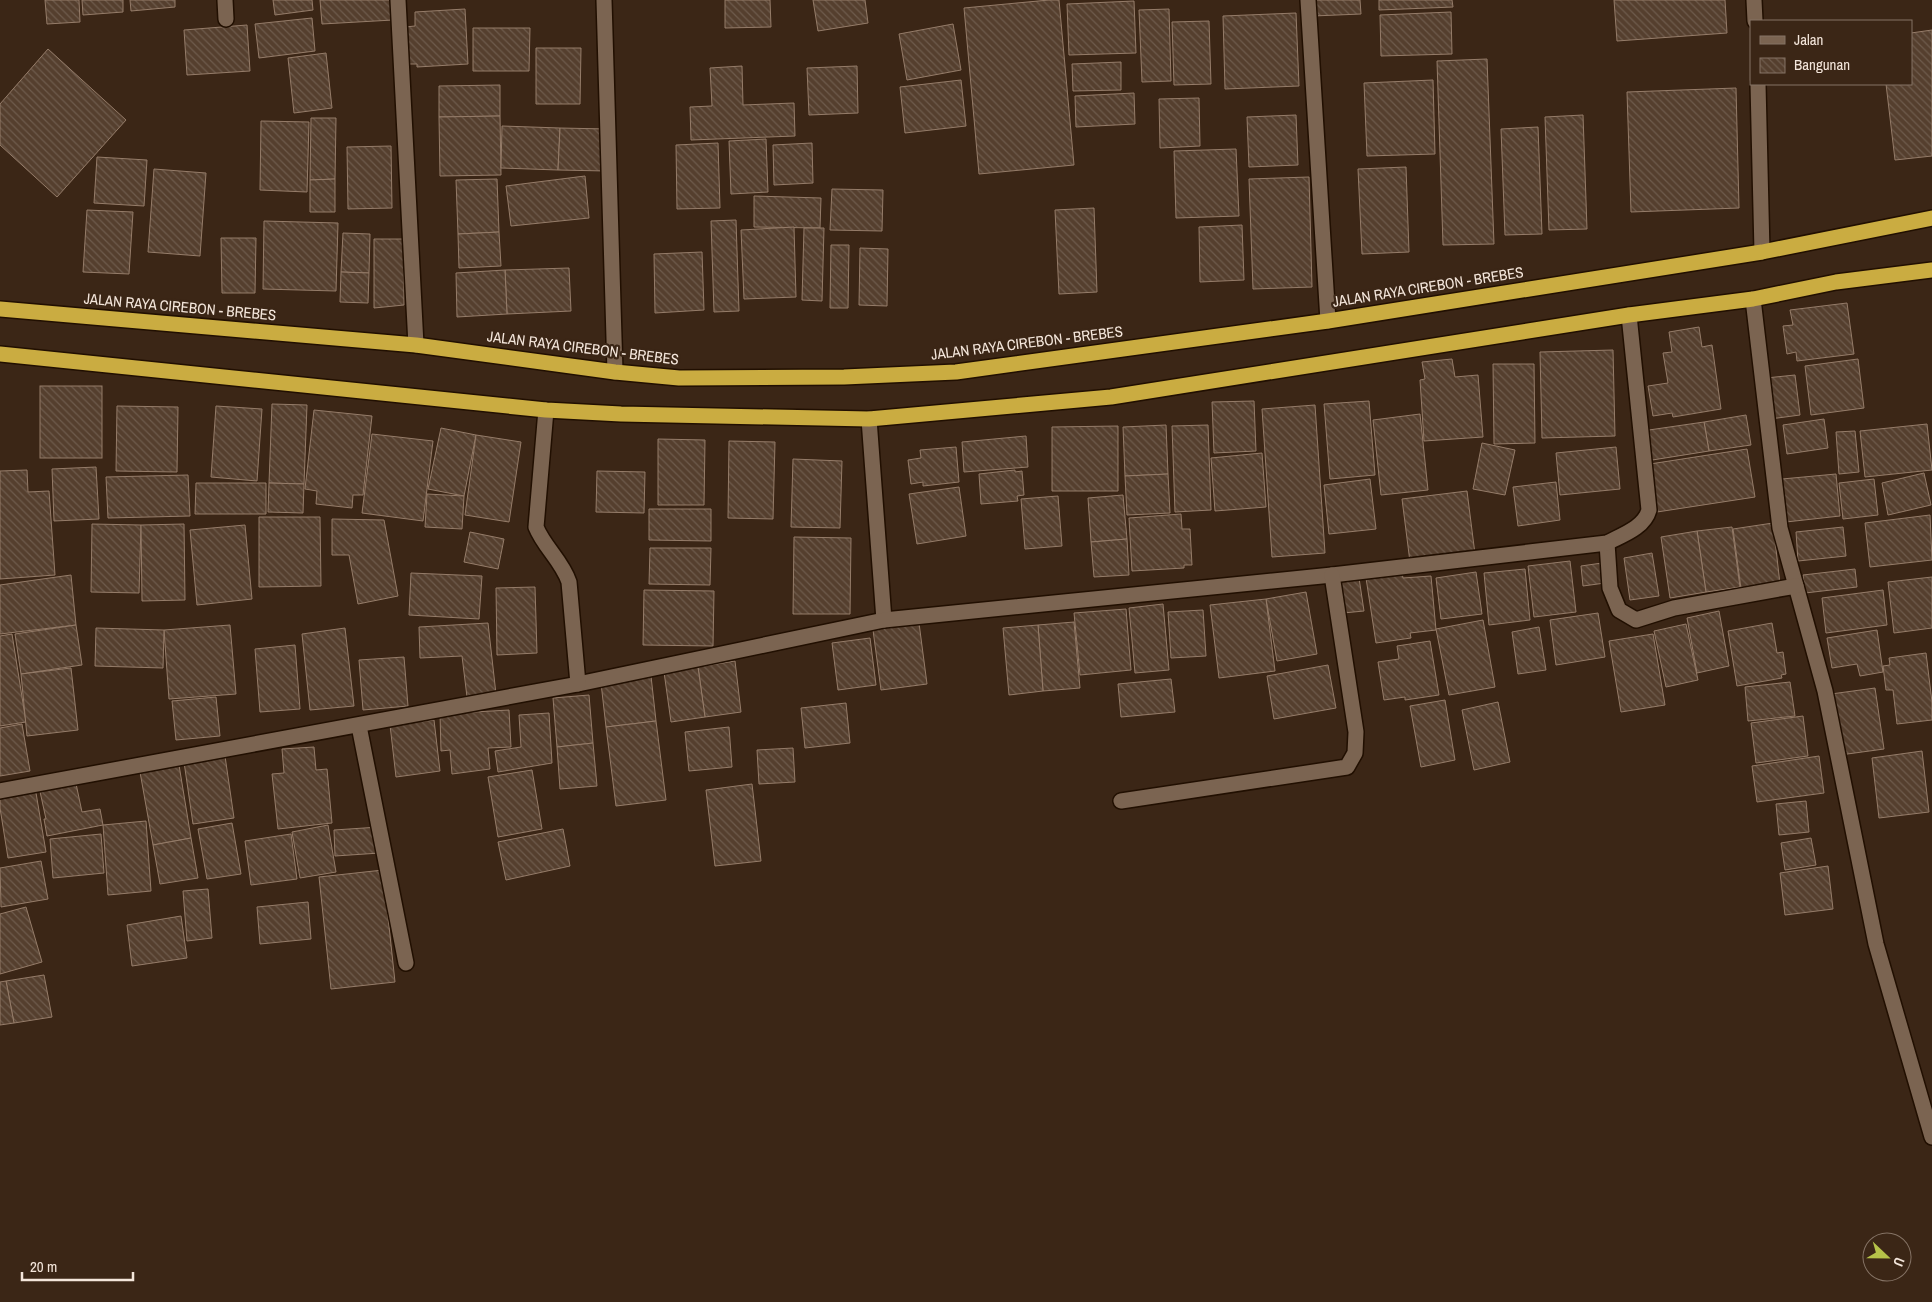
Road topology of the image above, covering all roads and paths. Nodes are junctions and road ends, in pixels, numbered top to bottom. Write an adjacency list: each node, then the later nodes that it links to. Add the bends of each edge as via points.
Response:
1 (226, 0): 6 (street)
2 (398, 0): 16 (street)
3 (604, 0): 18 (street)
4 (1308, 0): 15 (street)
5 (1754, 0): 7 (street)
6 (226, 19)
7 (1755, 20)
8 (1758, 85): 10 (street)
9 (1932, 218): 10 (highway, JALAN RAYA CIREBON - BREBES)
10 (1762, 252): 15 (highway, JALAN RAYA CIREBON - BREBES)
11 (1932, 270): 12 (highway, via 1836,282)
12 (1753, 299): 14 (highway); 23 (street, via 1780,528)
13 (0, 309): 16 (highway, JALAN RAYA CIREBON - BREBES)
14 (1628, 315): 20 (highway, via 1111,397); 21 (street, via 1649,510 1641,524)
15 (1328, 320): 18 (highway, JALAN RAYA CIREBON - BREBES, via 956,372 844,377 679,378)
16 (416, 345): 18 (highway, JALAN RAYA CIREBON - BREBES)
17 (0, 354): 19 (highway)
18 (615, 372)
19 (546, 410): 20 (highway); 25 (street, via 536,527 569,582)
20 (869, 419): 24 (street)
21 (1607, 543): 22 (street); 23 (street, via 1610,588 1618,610 1636,620 1674,608)
22 (1332, 575): 24 (street); 28 (street, via 1356,732 1355,753 1347,767)
23 (1796, 586): 30 (street, via 1825,691 1876,944)
24 (884, 620): 25 (street)
25 (578, 684): 26 (street)
26 (359, 726): 27 (street); 29 (street)
27 (0, 791)
28 (1121, 801)
29 (406, 963)
30 (1932, 1137)

